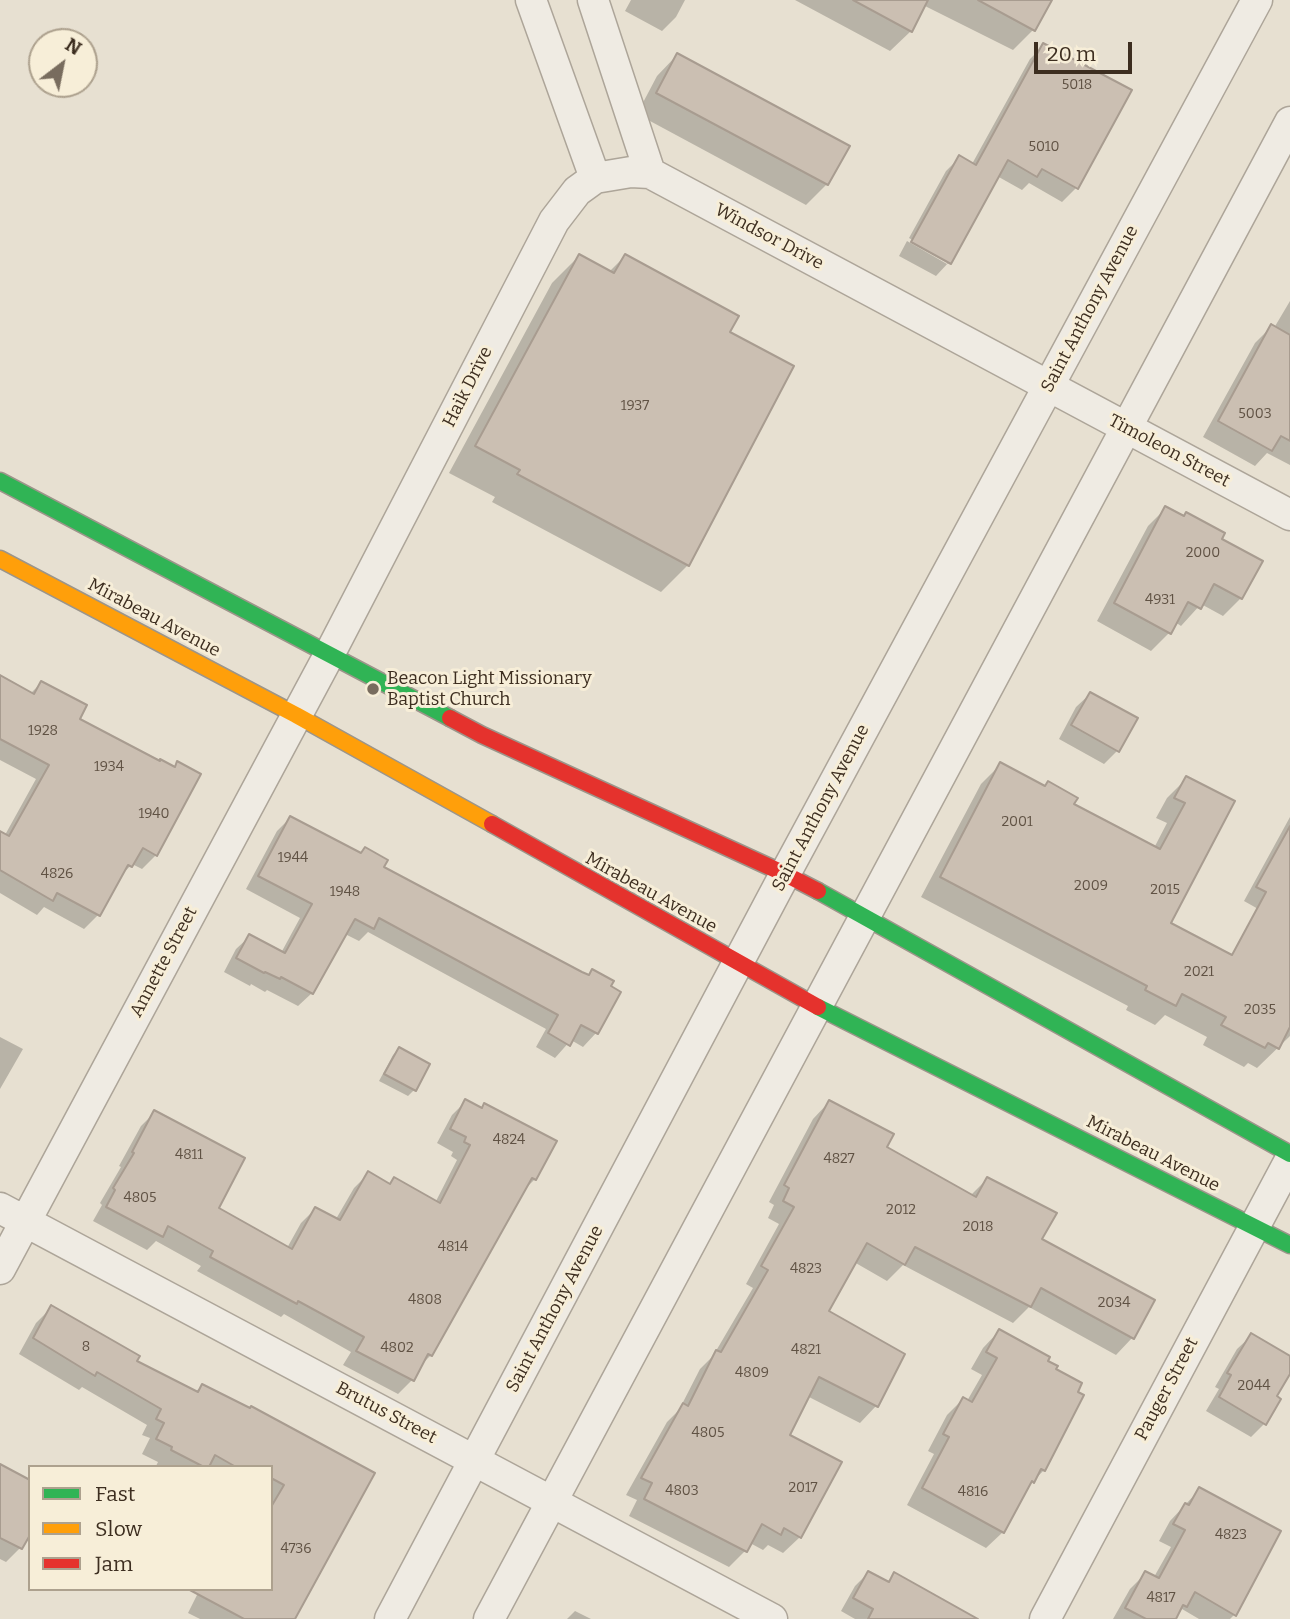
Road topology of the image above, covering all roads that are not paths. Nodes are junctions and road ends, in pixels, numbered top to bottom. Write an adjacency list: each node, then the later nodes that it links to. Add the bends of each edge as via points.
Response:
1 (531, 0): 6 (street)
2 (593, 0): 5 (street)
3 (1257, 0): 7 (street, Saint Anthony Avenue)
4 (1290, 122): 8 (street)
5 (650, 173): 6 (street); 7 (street, Windsor Drive)
6 (596, 178): 12 (street, Haik Drive, via 577,191 554,221)
7 (1048, 387): 8 (street, Timoleon Street); 14 (street, Saint Anthony Avenue)
8 (1126, 428): 10 (street, Timoleon Street); 15 (street)
9 (0, 481): 12 (street)
10 (1290, 514)
11 (0, 559): 13 (street, Mirabeau Avenue)
12 (329, 655): 13 (street, Annette Street); 14 (street, via 482,735)
13 (296, 715): 16 (street, Mirabeau Avenue); 20 (street, Annette Street)
14 (785, 874): 15 (street); 16 (street, Saint Anthony Avenue)
15 (864, 916): 17 (street); 18 (street)
16 (738, 964): 17 (street, Mirabeau Avenue); 24 (street, Saint Anthony Avenue)
17 (816, 1006): 21 (street, Mirabeau Avenue); 25 (street)
18 (1290, 1154)
19 (1290, 1160): 21 (street, Pauger Street)
20 (13, 1214): 23 (street, Annette Street); 24 (street, Brutus Street)
21 (1254, 1227): 22 (street, Mirabeau Avenue); 29 (street, Pauger Street)
22 (1290, 1245)
23 (0, 1269)
24 (474, 1461): 25 (street, Brutus Street); 26 (street, Saint Anthony Avenue)
25 (551, 1502): 27 (street); 28 (street, Brutus Street)
26 (390, 1619)
27 (489, 1619)
28 (772, 1619)
29 (1045, 1619)

